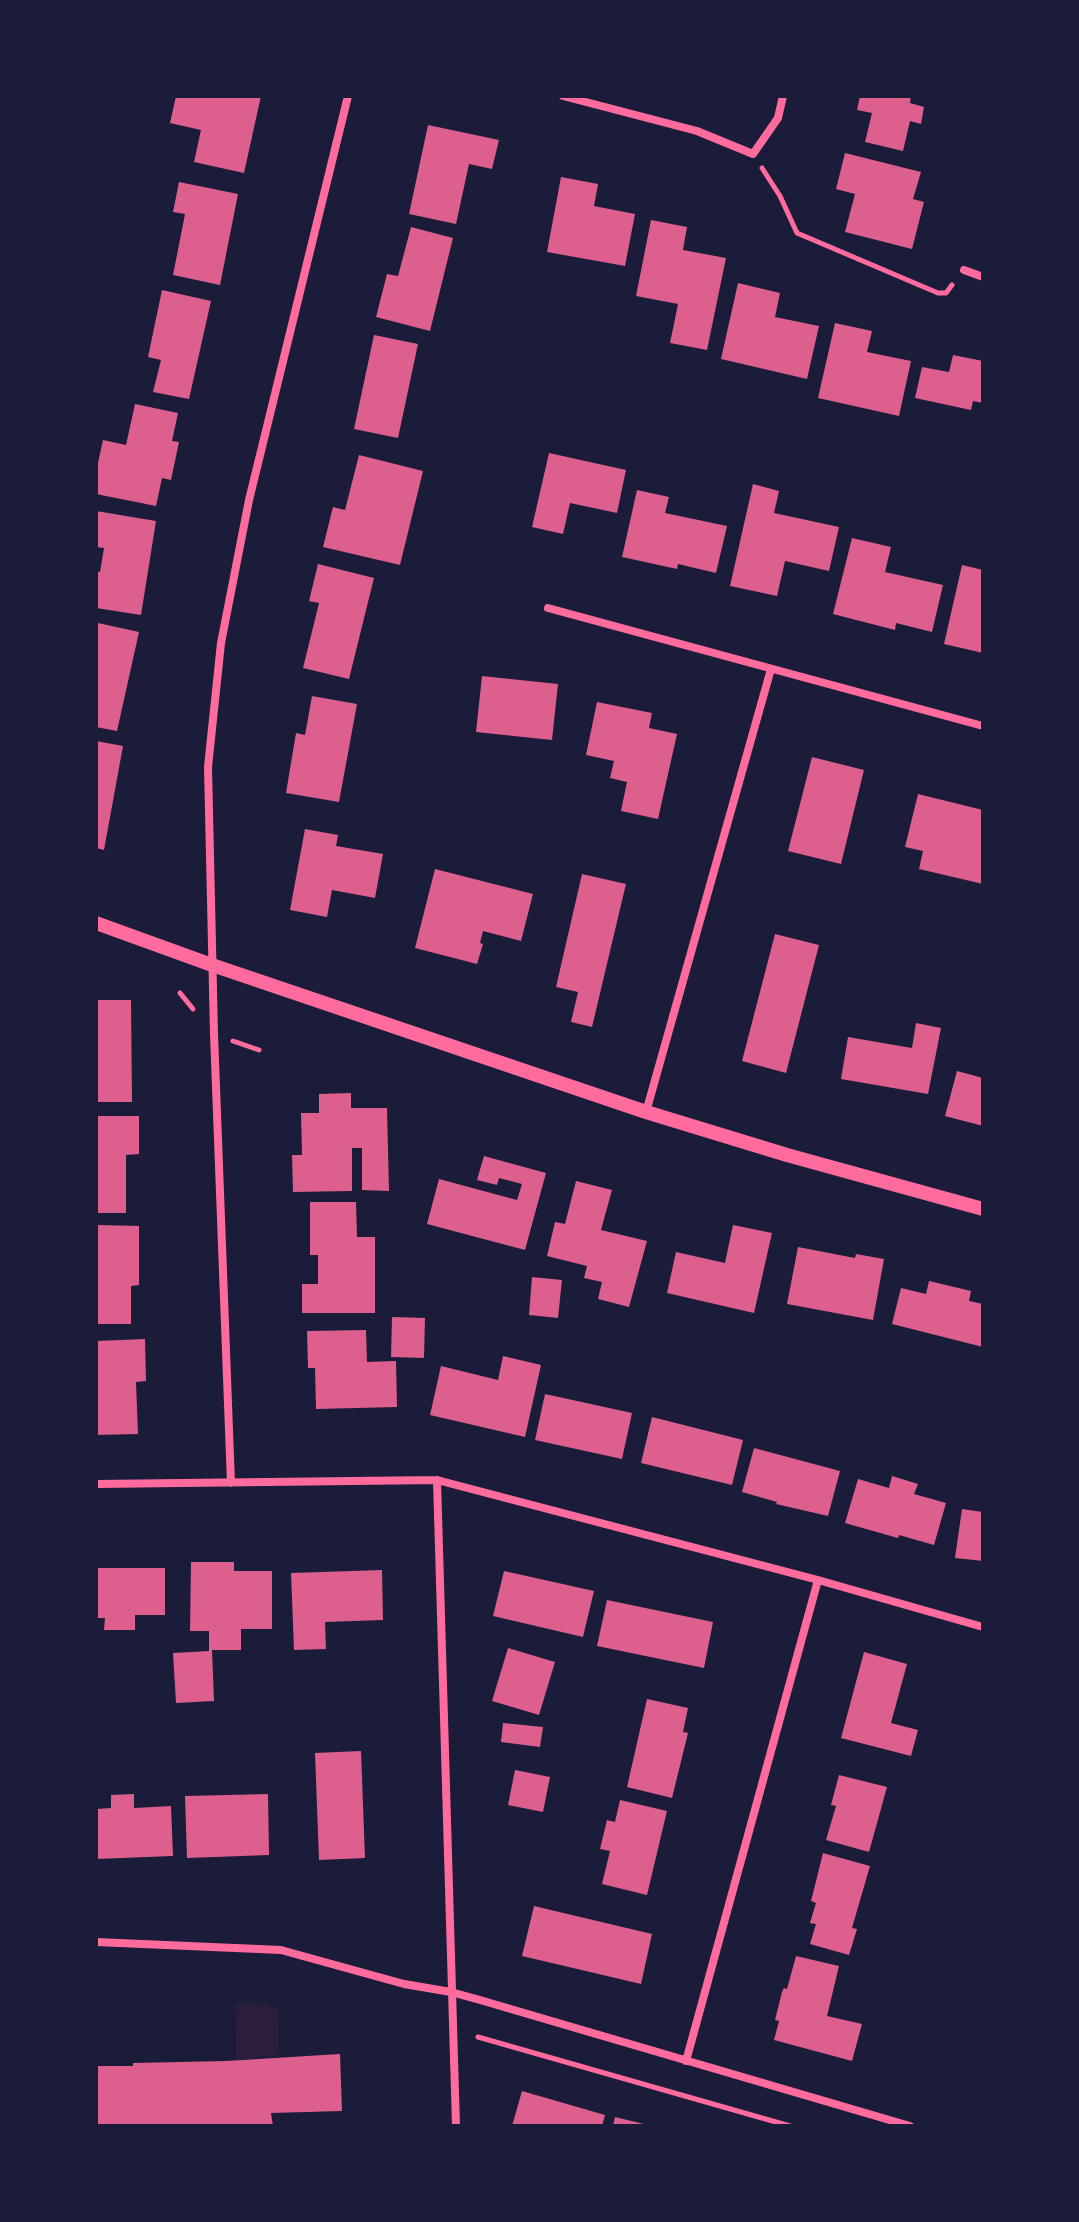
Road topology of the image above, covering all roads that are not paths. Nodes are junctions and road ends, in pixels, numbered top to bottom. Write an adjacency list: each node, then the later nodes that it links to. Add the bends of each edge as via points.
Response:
1 (348, 96): 10 (street, via 249,500 221,643 208,767)
2 (563, 96): 3 (street, via 697,131 753,154 778,118)
3 (783, 96)
4 (964, 270): 5 (street)
5 (983, 277)
6 (548, 608): 7 (street)
7 (771, 669): 8 (street); 11 (street)
8 (983, 726)
9 (96, 923): 10 (street)
10 (212, 965): 11 (street); 14 (street)
11 (646, 1112): 12 (street)
12 (983, 1209)
13 (437, 1480): 14 (street); 16 (street); 19 (street)
14 (231, 1483): 15 (street)
15 (96, 1484)
16 (818, 1580): 17 (street); 20 (street)
17 (983, 1627)
18 (96, 1942): 19 (street, via 281,1950)
19 (451, 1992): 20 (street); 21 (street)
20 (686, 2061): 22 (street)
21 (456, 2126)
22 (910, 2126)

